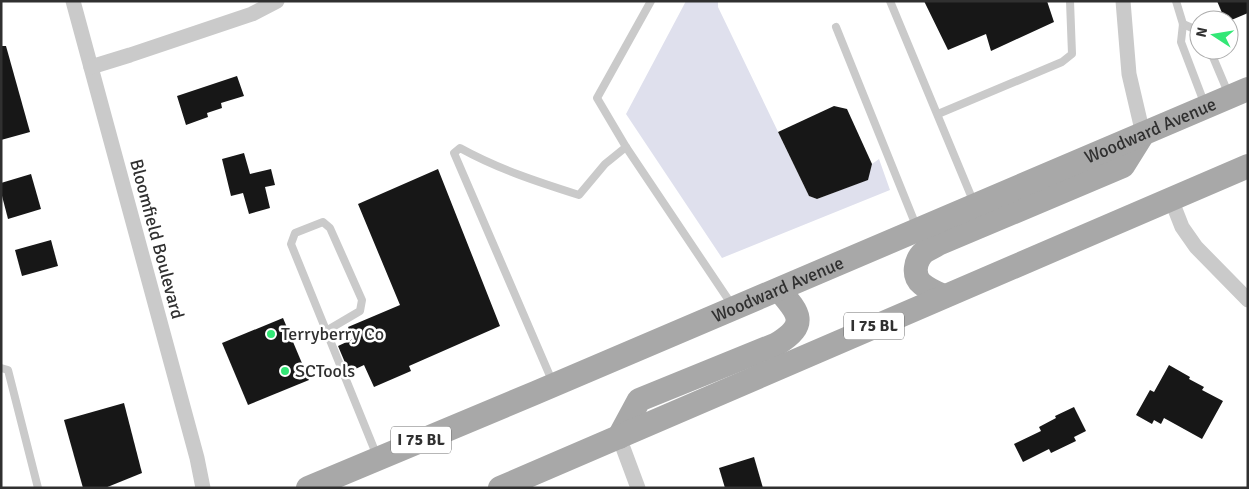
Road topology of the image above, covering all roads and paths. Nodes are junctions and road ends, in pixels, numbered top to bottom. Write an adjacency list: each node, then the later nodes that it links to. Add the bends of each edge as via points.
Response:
1 (73, 1): 12 (street, Bloomfield Boulevard)
2 (277, 1): 12 (street, via 252,14)
3 (650, 1): 17 (lane, via 597,98)
4 (890, 1): 15 (lane)
5 (1070, 1): 15 (lane, via 1072,54 1062,62)
6 (1123, 1): 16 (street, via 1129,74)
7 (1176, 1): 8 (lane)
8 (1183, 24): 10 (lane); 14 (lane, via 1181,42)
9 (836, 27): 21 (lane)
10 (1189, 27)
11 (1217, 60): 13 (lane)
12 (91, 67): 32 (street, Bloomfield Boulevard)
13 (1239, 93): 14 (main road, Woodward Avenue)
14 (1206, 107): 16 (main road, Woodward Avenue)
15 (938, 114): 20 (lane)
16 (1143, 134): 20 (main road, Woodward Avenue)
17 (626, 147): 25 (lane); 28 (lane, via 605,164 579,194 533,180 460,148 454,154)
18 (1248, 166): 19 (main road, I 75 BL)
19 (1171, 199): 23 (main road, I 75 BL); 24 (street, via 1182,227 1196,247)
20 (979, 216): 21 (main road, Woodward Avenue)
21 (922, 240): 22 (main road, Woodward Avenue / I 75 BL); 23 (main road, via 916,275 922,284)
22 (779, 290): 25 (main road, Woodward Avenue / I 75 BL); 29 (main road, via 798,315 788,336 777,344 639,400)
23 (944, 296): 29 (main road, I 75 BL)
24 (1248, 300)
25 (734, 309): 28 (main road, Woodward Avenue / I 75 BL)
26 (326, 331): 26 (lane, via 291,244 295,234 323,222 330,228 362,300 360,311); 30 (lane)
27 (1, 368): 31 (lane, via 8,370)
28 (554, 385): 30 (main road, Woodward Avenue / I 75 BL)
29 (619, 437): 34 (main road, I 75 BL); 35 (street)
30 (378, 458): 33 (main road, Woodward Avenue / I 75 BL)
31 (38, 488)
32 (203, 488)
33 (308, 488)
34 (500, 488)
35 (638, 488)

